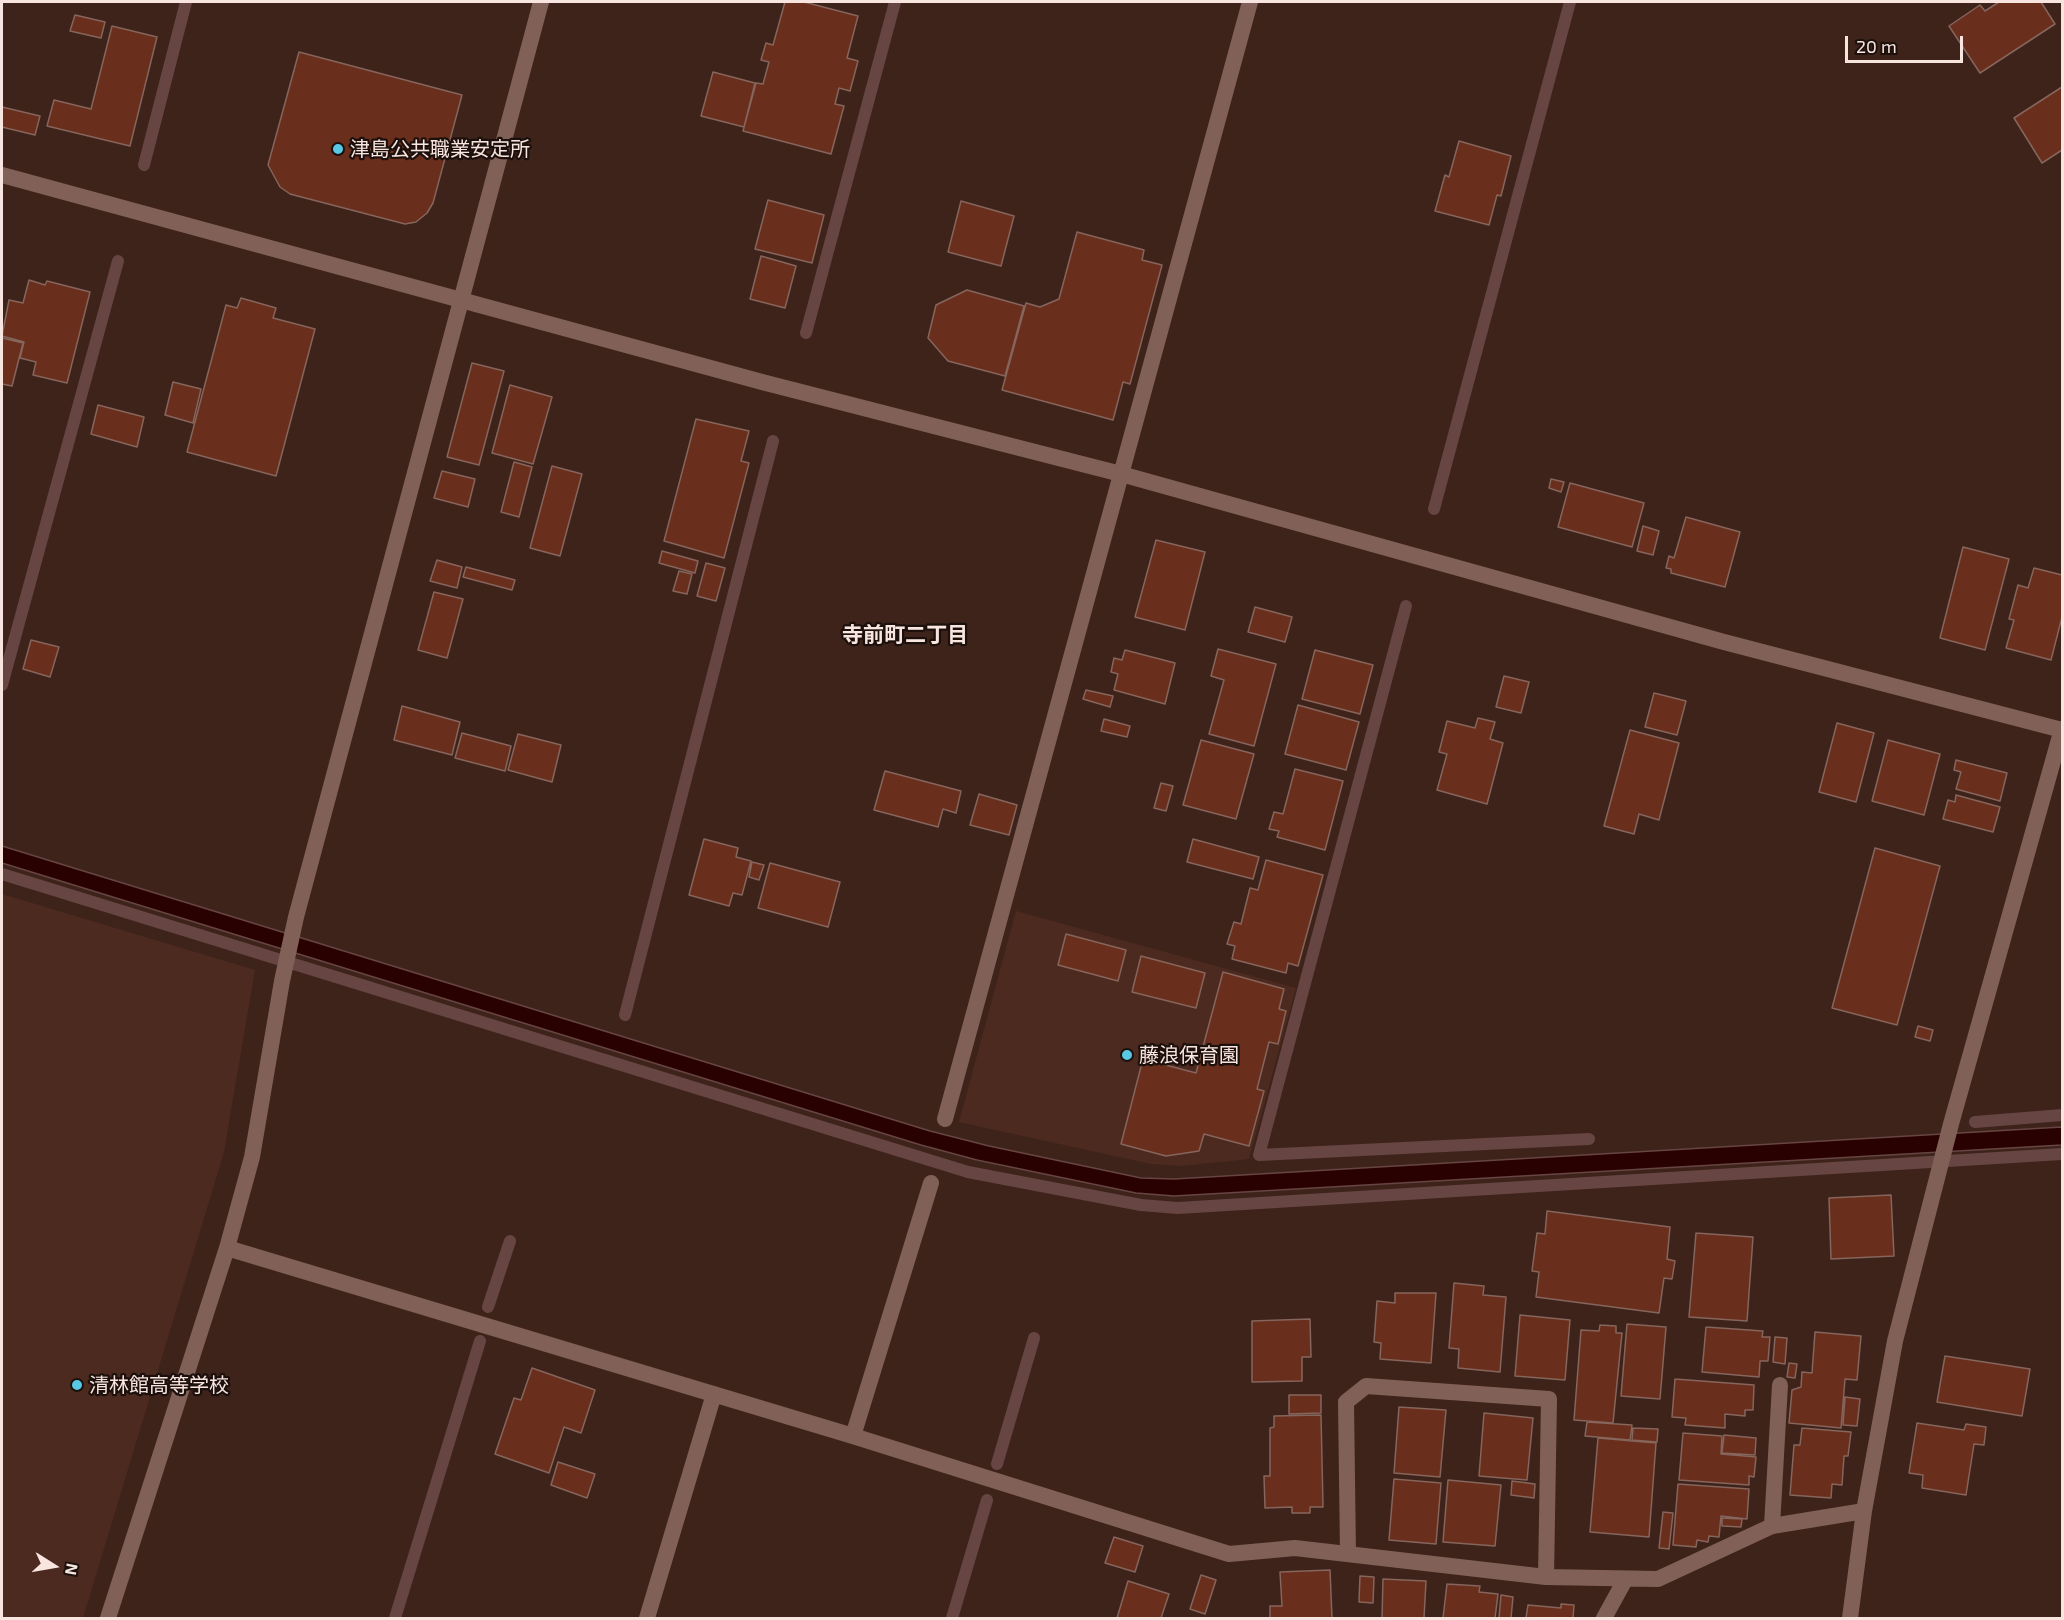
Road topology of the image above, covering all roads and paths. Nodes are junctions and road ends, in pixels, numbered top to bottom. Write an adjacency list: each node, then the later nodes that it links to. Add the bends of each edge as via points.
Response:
1 (541, 2): 4 (street)
2 (1250, 2): 5 (street)
3 (2, 175): 4 (street)
4 (461, 301): 5 (street); 9 (street, via 296,917 252,1156)
5 (1121, 474): 6 (street, via 1724,642); 7 (street)
6 (2062, 730): 13 (street, via 1951,1124 1895,1341)
7 (945, 1119)
8 (931, 1183): 12 (street)
9 (227, 1248): 11 (street); 18 (street)
10 (1780, 1385): 14 (street)
11 (714, 1395): 12 (street); 19 (street)
12 (853, 1436): 15 (street, via 1229,1554 1295,1548)
13 (1864, 1511): 14 (street); 21 (street)
14 (1772, 1526): 17 (street, via 1658,1579)
15 (1348, 1554): 16 (street); 16 (street, via 1346,1402 1366,1386 1549,1399)
16 (1546, 1577): 17 (street)
17 (1625, 1580): 20 (street)
18 (108, 1618)
19 (646, 1618)
20 (1604, 1618)
21 (1850, 1618)

